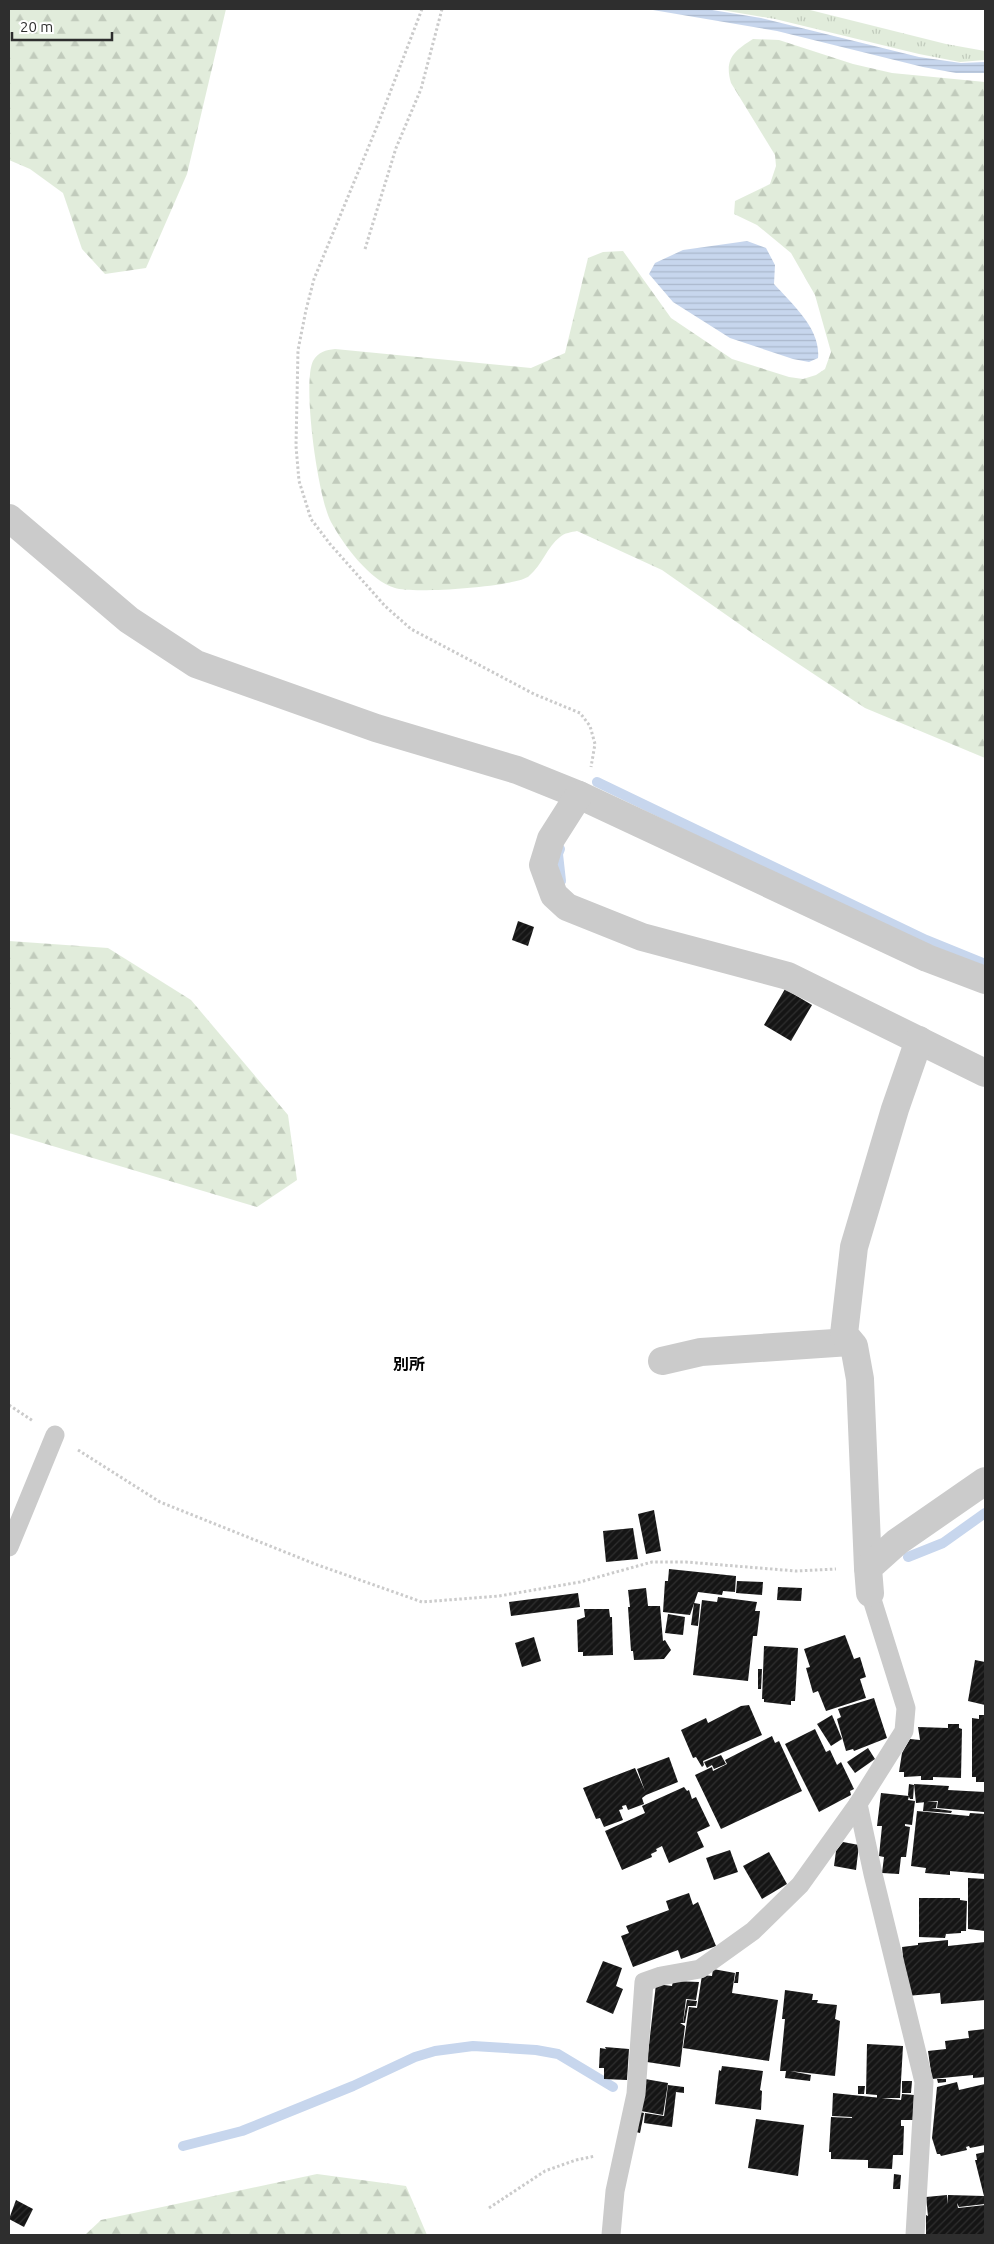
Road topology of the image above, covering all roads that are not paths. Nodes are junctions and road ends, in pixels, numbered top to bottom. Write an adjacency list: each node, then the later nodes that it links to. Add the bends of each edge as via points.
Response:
1 (9, 518): 2 (street, via 129,620 196,664 376,728 517,770)
2 (579, 795): 3 (street, via 927,958); 4 (street, via 551,839 543,865 554,895 567,907 642,937 788,976)
3 (985, 980)
4 (920, 1040): 5 (street); 6 (street, via 895,1108 854,1247 844,1334)
5 (985, 1073)
6 (850, 1342): 7 (street, via 702,1352); 11 (street, via 854,1346 860,1379)
7 (662, 1362)
8 (55, 1436): 10 (lane)
9 (985, 1481): 11 (street, via 898,1542)
10 (9, 1547)
11 (869, 1581): 12 (lane, via 906,1708 904,1731)
12 (858, 1804): 13 (lane, via 800,1885 753,1931 700,1969 644,1982 636,2094 615,2191); 14 (lane, via 872,1874 924,2082)
13 (611, 2235)
14 (915, 2235)

